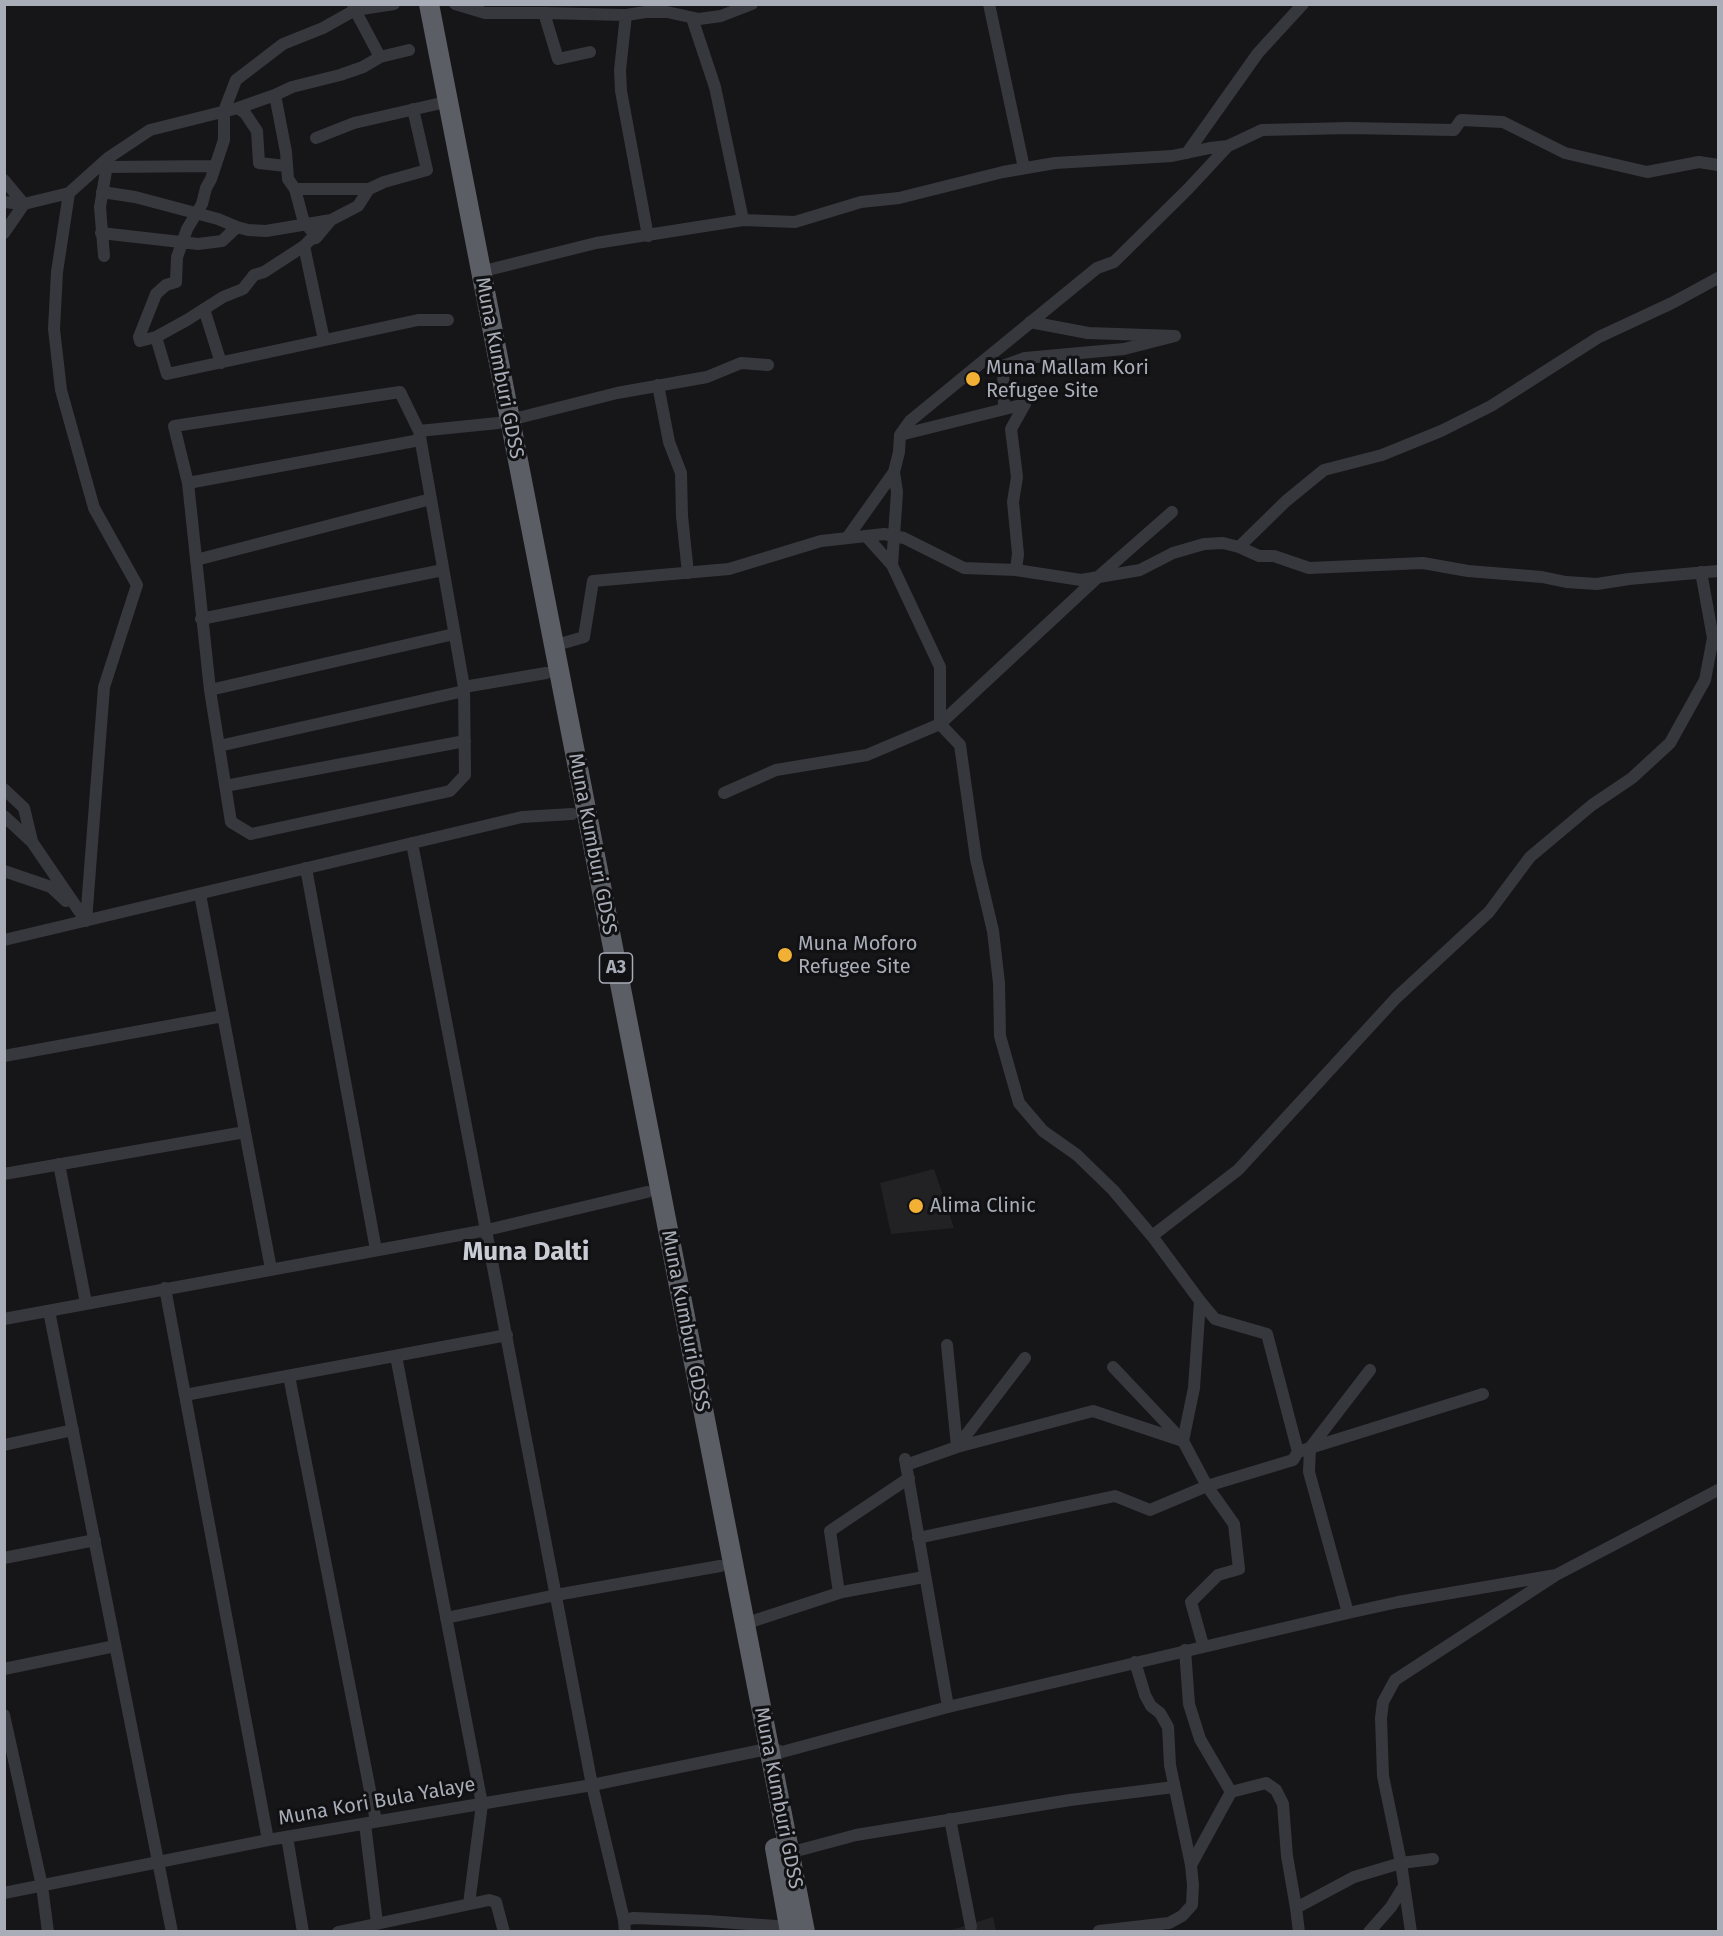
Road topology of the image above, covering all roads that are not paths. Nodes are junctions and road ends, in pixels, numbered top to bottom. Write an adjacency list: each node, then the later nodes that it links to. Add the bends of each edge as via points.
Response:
1 (394, 4): 9 (street)
2 (417, 4): 17 (highway, Muna Kumburi GDSS / A3)
3 (429, 4): 48 (highway, Muna Kumburi GDSS / A3)
4 (455, 4): 10 (street, via 485,13)
5 (694, 4): 12 (street)
6 (752, 4): 12 (street, via 721,16)
7 (989, 4): 28 (street)
8 (1303, 4): 23 (street, via 1258,53)
9 (354, 7): 15 (street); 20 (street, via 323,28 283,44 236,80)
10 (544, 13): 11 (street); 14 (street, via 558,58)
11 (626, 15): 12 (street, via 667,12); 43 (street, via 621,91)
12 (696, 18): 38 (street)
13 (409, 50): 15 (street)
14 (590, 52)
15 (380, 57): 16 (street, via 348,73)
16 (275, 95): 18 (street); 27 (street)
17 (437, 104): 19 (street); 61 (highway, Muna Kumburi GDSS / A3)
18 (238, 108): 20 (street); 27 (street, via 257,131 260,163)
19 (413, 109): 21 (street, via 354,123); 31 (street, via 427,170)
20 (224, 111): 24 (street, via 150,130); 26 (street, via 224,140)
21 (316, 138)
22 (1228, 147): 23 (street); 25 (street, via 1262,130 1454,130 1461,120 1503,122 1565,153 1647,172 1700,162); 52 (street, via 1114,262 1097,268)
23 (1186, 153): 28 (street)
24 (107, 162): 26 (street); 32 (street); 33 (street)
25 (1719, 165)
26 (215, 166): 36 (street)
27 (286, 166): 30 (street)
28 (1024, 168): 38 (street, via 899,198 861,202 795,222)
29 (4, 180): 35 (street)
30 (295, 189): 31 (street); 39 (street)
31 (369, 189): 37 (street, via 358,206)
32 (102, 192): 36 (street); 42 (street)
33 (69, 193): 35 (street); 99 (street, via 57,272 54,329 61,390 94,508 137,585 104,687)
34 (4, 202): 35 (street)
35 (24, 204): 41 (street)
36 (195, 214): 40 (street); 45 (street)
37 (331, 220): 39 (street); 44 (street)
38 (743, 220): 43 (street)
39 (306, 223): 40 (street, via 266,231); 44 (street)
40 (237, 227): 45 (street, via 222,241)
41 (4, 233)
42 (101, 233): 45 (street); 47 (street)
43 (648, 236): 48 (street, via 596,243)
44 (316, 238): 46 (street)
45 (182, 244): 53 (street, via 176,282 156,294 139,337 140,341)
46 (304, 246): 50 (street, via 254,275 243,289); 54 (street)
47 (104, 256)
48 (480, 272): 61 (highway, Muna Kumburi GDSS / A3)
49 (1719, 278): 71 (street, via 1599,337 1491,406 1441,431 1383,454 1324,470)
50 (204, 309): 53 (street); 56 (street)
51 (448, 320): 54 (street, via 418,320)
52 (1030, 322): 55 (street); 58 (street, via 1088,333 1175,336 1124,349 1024,358)
53 (156, 337): 56 (street, via 167,374)
54 (324, 340): 56 (street)
55 (983, 361): 58 (street); 62 (street, via 910,421)
56 (221, 363)
57 (768, 365): 59 (street, via 741,363 707,376)
58 (1004, 366): 60 (street)
59 (658, 385): 61 (street); 78 (street, via 669,442 681,473)
60 (1004, 409): 62 (street); 75 (street, via 1024,404 1011,429 1017,477 1012,502)
61 (504, 422): 63 (street); 82 (highway, Muna Kumburi GDSS / A3); 83 (highway, Muna Kumburi GDSS / A3)
62 (900, 435): 64 (street)
63 (419, 436): 65 (street); 65 (street, via 400,392 174,426); 66 (street)
64 (894, 472): 69 (street); 70 (street)
65 (188, 483): 72 (street)
66 (430, 499): 72 (street); 74 (street)
67 (1172, 512): 79 (street)
68 (866, 536): 69 (street); 70 (street); 73 (street)
69 (894, 536): 73 (street); 75 (street, via 964,568)
70 (848, 538): 78 (street, via 820,541 729,569)
71 (1239, 547): 77 (street, via 1309,568 1424,563 1597,584); 79 (street, via 1204,544 1173,553 1140,570)
72 (196, 560): 80 (street)
73 (892, 565): 86 (street, via 940,667)
74 (443, 570): 80 (street); 81 (street)
75 (1016, 570): 79 (street, via 1081,580)
76 (1719, 571): 77 (street)
77 (1701, 572): 108 (street, via 1713,638 1705,680 1670,743 1632,778 1592,805 1530,857 1489,912 1396,999 1238,1170)
78 (688, 573): 82 (street, via 593,581 584,637)
79 (1098, 577): 86 (street)
80 (201, 619): 85 (street)
81 (454, 633): 84 (street); 85 (street)
82 (553, 646): 143 (highway, Muna Kumburi GDSS / A3)
83 (546, 673): 84 (street); 92 (highway, Muna Kumburi GDSS / A3)
84 (464, 689): 87 (street); 88 (street)
85 (210, 690): 88 (street)
86 (940, 723): 91 (street, via 867,755 776,770); 108 (street, via 960,745 976,859 993,931 1000,1036 1019,1103 1043,1131 1077,1155 1113,1190)
87 (465, 741): 89 (street); 89 (street, via 465,776 450,791 251,834 231,822)
88 (219, 746): 89 (street)
89 (225, 786)
90 (4, 789): 94 (street, via 24,808)
91 (724, 792)
92 (573, 814): 95 (street, via 522,817); 106 (highway, Muna Kumburi GDSS / A3)
93 (4, 816): 94 (street)
94 (32, 842): 99 (street)
95 (412, 843): 96 (street); 107 (street)
96 (306, 868): 98 (street); 109 (street)
97 (4, 870): 99 (street, via 51,887)
98 (200, 894): 99 (street); 101 (street)
99 (86, 921): 100 (street)
100 (4, 940)
101 (223, 1016): 102 (street); 103 (street)
102 (4, 1056)
103 (245, 1132): 104 (street); 110 (street)
104 (59, 1164): 105 (street); 113 (street)
105 (4, 1174)
106 (647, 1192): 107 (street); 136 (highway, Muna Kumburi GDSS / A3)
107 (487, 1230): 109 (street); 116 (street)
108 (1152, 1236): 112 (street)
109 (376, 1250): 110 (street)
110 (271, 1269): 111 (street)
111 (165, 1288): 113 (street); 124 (street)
112 (1200, 1301): 126 (street, via 1194,1388); 129 (street, via 1215,1319 1267,1334)
113 (86, 1304): 114 (street)
114 (49, 1311): 115 (street); 125 (street)
115 (4, 1319)
116 (507, 1335): 118 (street); 140 (street)
117 (948, 1346): 128 (street)
118 (396, 1356): 122 (street); 142 (street)
119 (1025, 1358): 128 (street)
120 (1113, 1367): 126 (street)
121 (1370, 1370): 129 (street)
122 (289, 1376): 124 (street); 157 (street)
123 (1482, 1394): 129 (street)
124 (185, 1395): 159 (street)
125 (73, 1430): 127 (street); 134 (street)
126 (1183, 1441): 128 (street, via 1094,1411); 131 (street)
127 (4, 1445)
128 (957, 1447): 130 (street, via 906,1462)
129 (1304, 1450): 131 (street, via 1293,1460); 141 (street)
130 (909, 1478): 133 (street); 139 (street, via 830,1531)
131 (1207, 1486): 133 (street, via 1150,1510 1115,1496); 144 (street, via 1234,1524 1239,1569 1218,1575 1191,1602)
132 (1719, 1490): 137 (street)
133 (918, 1538): 138 (street)
134 (94, 1540): 135 (street); 145 (street)
135 (4, 1558)
136 (720, 1566): 140 (street); 151 (highway, Muna Kumburi GDSS / A3)
137 (1556, 1575): 141 (street, Muna Kori Bula Yalaye); 163 (street, via 1395,1680 1383,1702 1383,1776)
138 (924, 1577): 139 (street); 149 (street)
139 (839, 1593): 143 (street)
140 (556, 1595): 142 (street); 152 (street)
141 (1348, 1613): 144 (street, Muna Kori Bula Yalaye)
142 (446, 1618): 155 (street)
143 (744, 1624): 151 (highway, Muna Kumburi GDSS / A3)
144 (1203, 1645): 146 (street, Muna Kori Bula Yalaye)
145 (115, 1646): 148 (street); 162 (street)
146 (1185, 1650): 147 (street, Muna Kori Bula Yalaye); 154 (street, via 1189,1704 1200,1739)
147 (1135, 1662): 149 (street, Muna Kori Bula Yalaye); 153 (street, via 1145,1695 1168,1727)
148 (4, 1670)
149 (948, 1707): 151 (street, Muna Kori Bula Yalaye, via 782,1752)
150 (4, 1715): 165 (street)
151 (763, 1750): 152 (street, Muna Kori Bula Yalaye); 160 (highway, Muna Kumburi GDSS / A3); 173 (highway, Muna Kumburi GDSS / A3)
152 (592, 1785): 155 (street, Muna Kori Bula Yalaye); 171 (street)
153 (1174, 1787): 156 (street); 164 (street)
154 (1231, 1792): 164 (street); 169 (street, via 1266,1783 1276,1790 1283,1804)
155 (482, 1803): 157 (street, Muna Kori Bula Yalaye); 168 (street)
156 (950, 1819): 160 (street, via 856,1835); 172 (street)
157 (371, 1823): 158 (street, Muna Kori Bula Yalaye); 170 (street)
158 (287, 1837): 159 (street, Muna Kori Bula Yalaye); 177 (street)
159 (268, 1840): 162 (street, Muna Kori Bula Yalaye)
160 (789, 1853): 173 (highway, Muna Kumburi GDSS / A3)
161 (1433, 1859): 163 (street)
162 (158, 1863): 165 (street, Muna Kori Bula Yalaye); 176 (street)
163 (1401, 1863): 166 (street); 169 (street, via 1354,1877)
164 (1191, 1865): 174 (street, via 1192,1905 1182,1916 1169,1923)
165 (42, 1886): 167 (street, Muna Kori Bula Yalaye); 175 (street)
166 (1404, 1886): 181 (street); 182 (street)
167 (4, 1893)
168 (469, 1904): 170 (street); 179 (street, via 496,1902)
169 (1296, 1908): 180 (street)
170 (377, 1923): 178 (street)
171 (624, 1926): 173 (street, via 634,1918)
172 (971, 1927)
173 (795, 1930)
174 (1099, 1931)
175 (48, 1932)
176 (172, 1932)
177 (303, 1932)
178 (338, 1932)
179 (504, 1932)
180 (1299, 1932)
181 (1369, 1932)
182 (1411, 1932)

